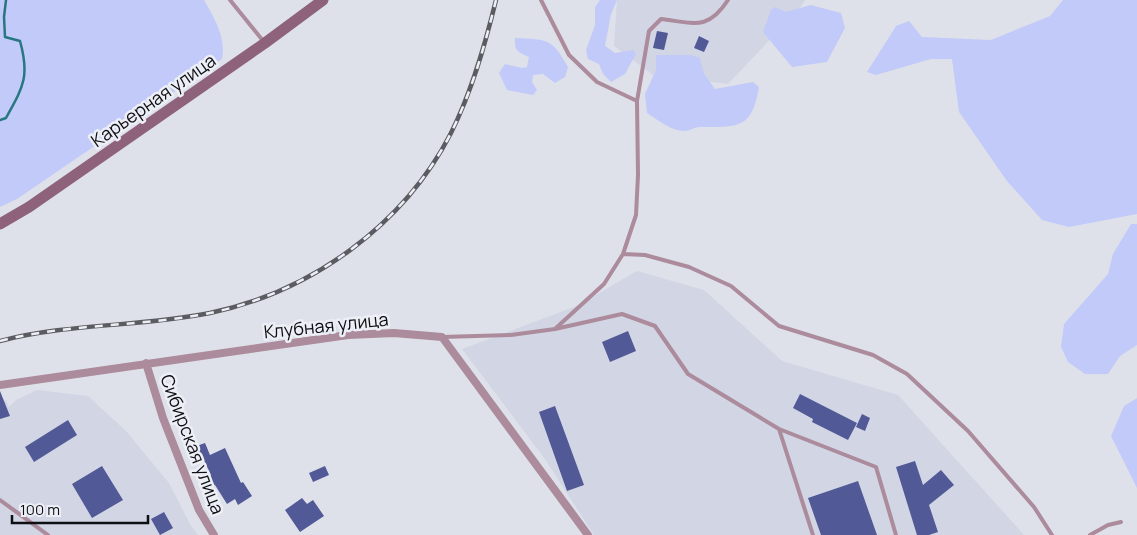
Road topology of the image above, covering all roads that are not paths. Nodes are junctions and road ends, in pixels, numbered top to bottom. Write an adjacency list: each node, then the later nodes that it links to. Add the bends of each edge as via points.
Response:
1 (230, 0): 5 (lane)
2 (323, 0): 5 (main road, Карьерная улица)
3 (541, 0): 6 (lane, via 569,55 597,82)
4 (728, 0): 6 (lane, via 719,14 704,24 661,19 649,31)
5 (265, 43): 7 (main road, Карьерная улица)
6 (637, 101): 8 (lane, via 636,214)
7 (0, 224)
8 (623, 254): 9 (lane, via 604,284); 21 (lane, via 645,255 689,267 731,286 779,326 873,355 907,374 968,431 1034,507)
9 (555, 329): 10 (lane, via 511,335); 13 (lane, via 622,314 655,326 688,374)
10 (442, 337): 11 (street, Клубная улица, via 394,333 348,335); 18 (street)
11 (146, 364): 12 (street, Клубная улица); 17 (street, Сибирская улица, via 199,510)
12 (0, 385)
13 (779, 429): 19 (lane); 20 (lane, via 876,467)
14 (0, 500): 16 (lane)
15 (1120, 522): 22 (lane)
16 (48, 535)
17 (214, 535)
18 (588, 535)
19 (813, 535)
20 (896, 535)
21 (1052, 535)
22 (1090, 535)

